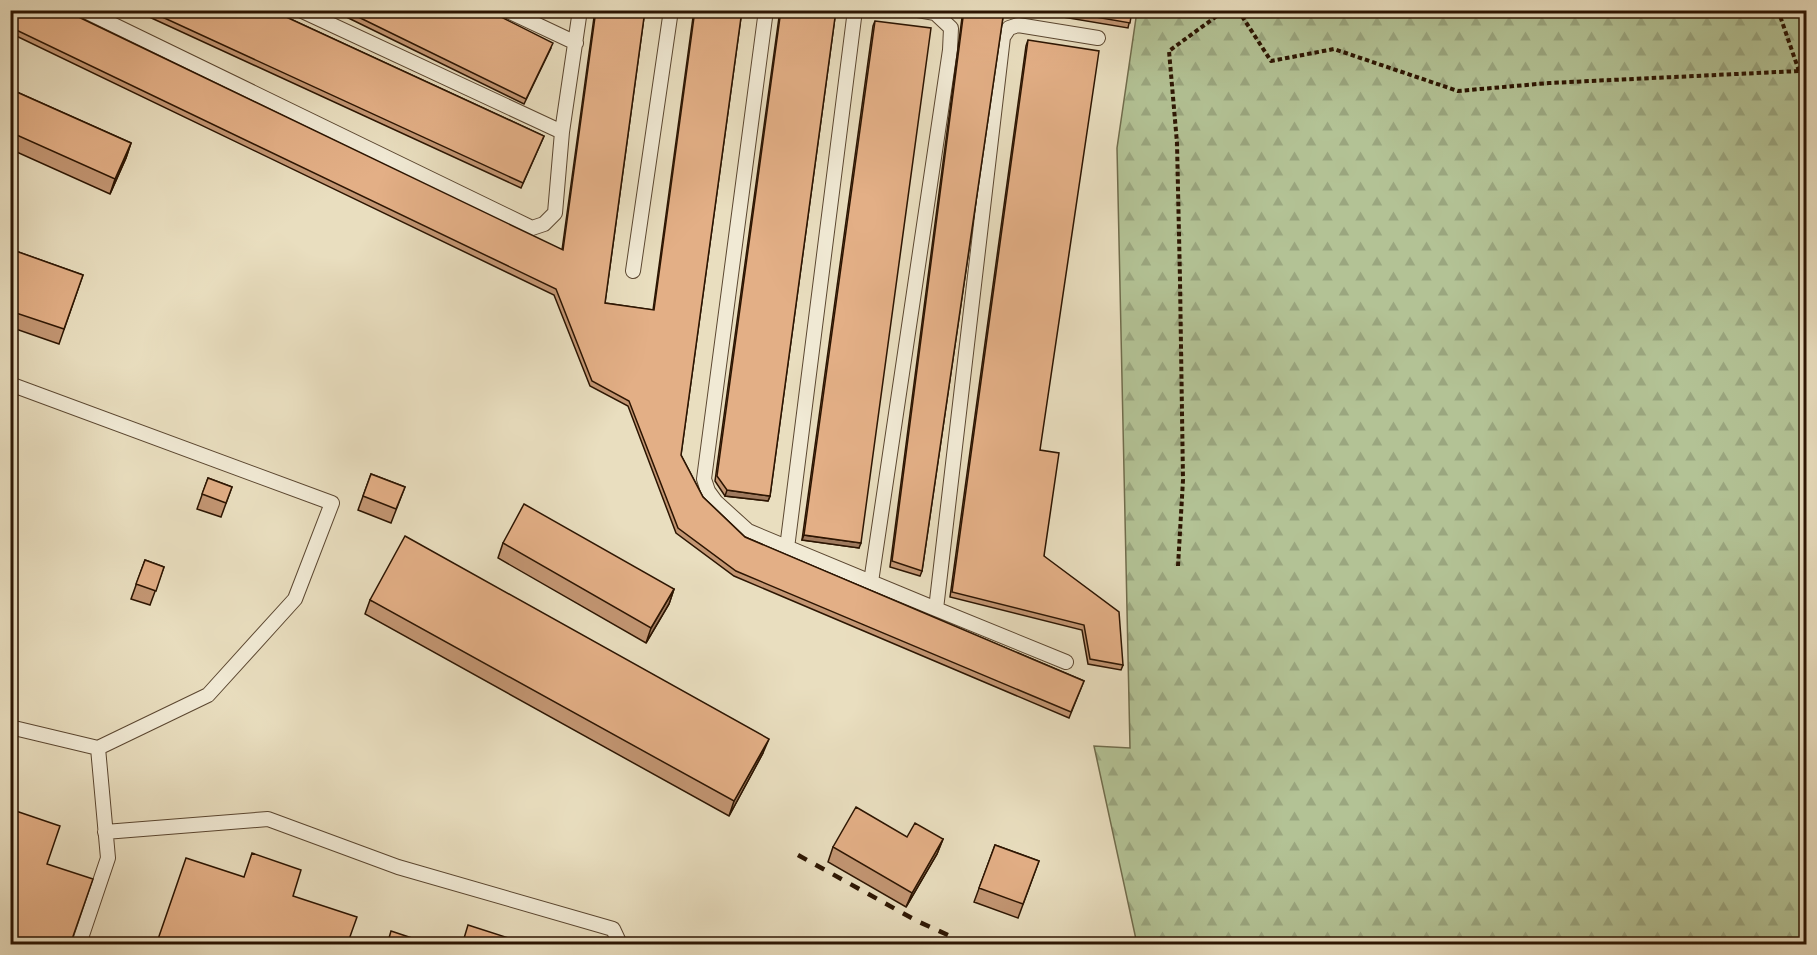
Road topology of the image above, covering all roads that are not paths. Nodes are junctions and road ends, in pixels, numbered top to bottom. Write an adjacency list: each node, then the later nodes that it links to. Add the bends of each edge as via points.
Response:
1 (83, 10): 11 (lane, via 532,228 544,224 555,213)
2 (300, 10): 11 (lane)
3 (506, 10): 10 (lane)
4 (580, 10): 10 (lane)
5 (671, 10): 12 (lane)
6 (766, 10): 14 (lane, via 704,479 716,502 748,531)
7 (855, 10): 14 (lane)
8 (918, 10): 15 (lane, via 935,13 951,28 950,50)
9 (1098, 38): 16 (lane, via 1018,25 1003,37)
10 (576, 43): 11 (lane)
11 (562, 132)
12 (633, 271)
13 (10, 384): 19 (lane, via 332,503 295,599 208,695)
14 (787, 548): 15 (lane)
15 (871, 582): 16 (lane)
16 (936, 609): 17 (lane)
17 (1066, 662)
18 (10, 727): 19 (lane)
19 (98, 748): 20 (lane)
20 (105, 832): 21 (lane, via 108,858); 22 (lane, via 268,819 398,867 613,929)
21 (79, 945)
22 (620, 945)

